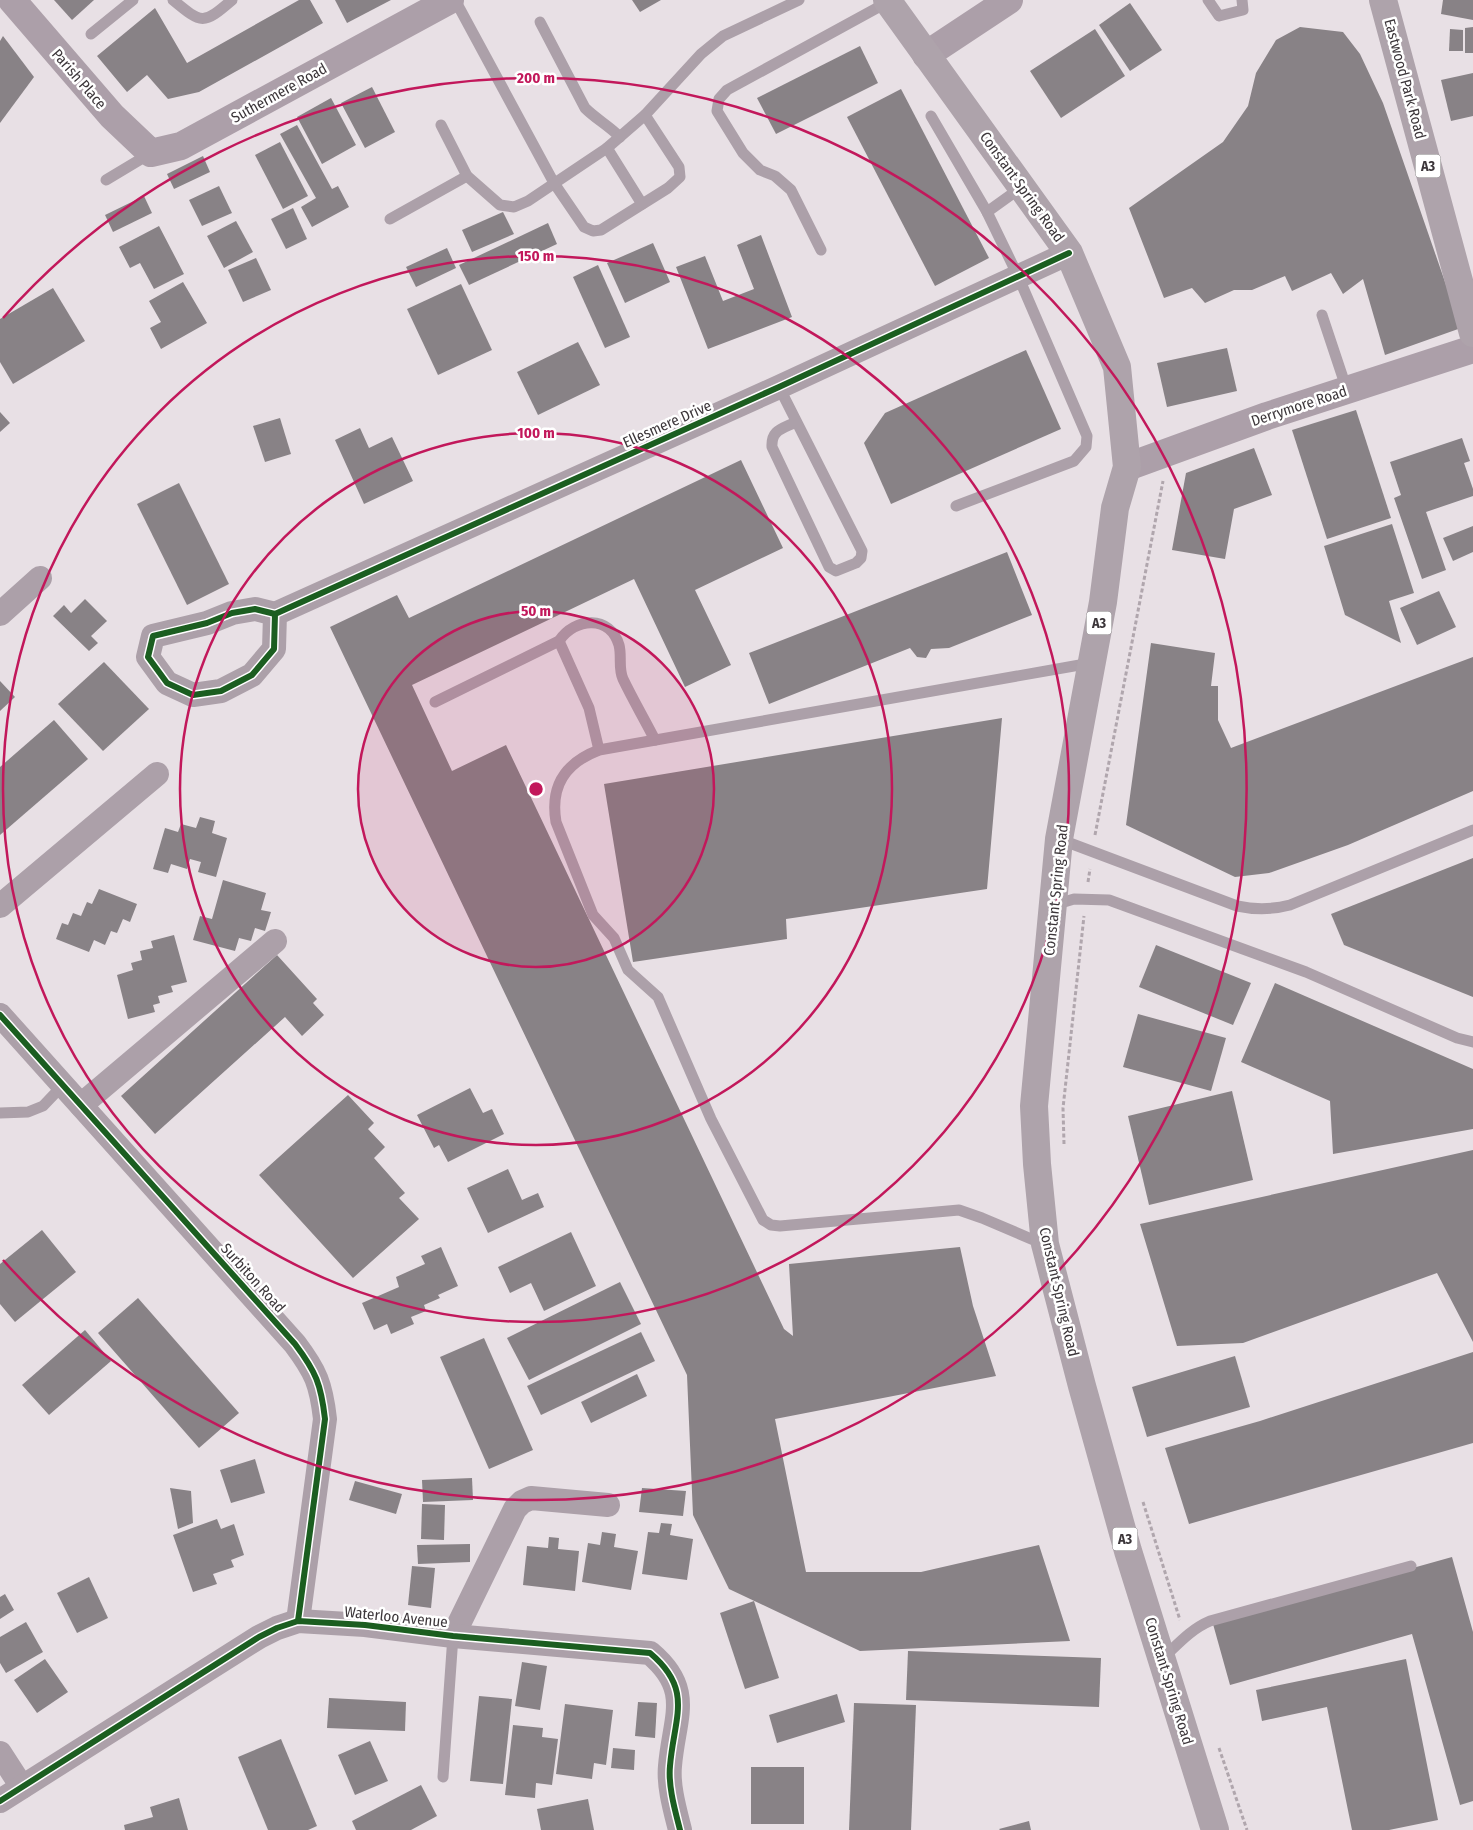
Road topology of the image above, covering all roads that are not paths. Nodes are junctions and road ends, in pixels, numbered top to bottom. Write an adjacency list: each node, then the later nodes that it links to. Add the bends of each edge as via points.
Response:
1 (12, 0): 21 (main road, Parish Place, via 112,116)
2 (133, 0): 14 (lane)
3 (173, 0): 4 (lane, via 192,16 203,19 212,17)
4 (232, 0)
5 (450, 0): 21 (main road, Suthermere Road, via 181,146)
6 (455, 0): 24 (lane)
7 (799, 0): 16 (lane, via 723,36 701,54)
8 (1009, 0): 15 (main road)
9 (1208, 0): 10 (lane, via 1219,16 1243,10)
10 (1242, 0)
11 (1383, 0): 33 (main road, Eastwood Park Road / A3)
12 (888, 1): 15 (main road, Constant Spring Road / A3); 29 (lane, via 718,98 717,111 743,153 760,170 775,176 791,190)
13 (540, 22): 19 (lane, via 585,108)
14 (92, 34)
15 (926, 55): 25 (main road, Constant Spring Road / A3)
16 (645, 115): 19 (lane); 26 (lane, via 679,167 680,177)
17 (931, 116): 27 (lane)
18 (441, 125): 22 (lane)
19 (620, 137): 20 (lane)
20 (608, 148): 24 (lane); 26 (lane)
21 (151, 154): 23 (lane, Suthermere Road)
22 (466, 176): 24 (lane, via 500,205 514,207 528,202); 28 (lane)
23 (106, 180)
24 (554, 184): 26 (lane, via 584,227 593,231 601,230)
25 (1022, 187): 27 (lane); 30 (main road, Constant Spring Road / A3)
26 (642, 204)
27 (987, 212): 31 (lane)
28 (390, 219)
29 (821, 250)
30 (1069, 253): 31 (street, Ellesmere Drive); 38 (main road, Constant Spring Road / A3, via 1117,367)
31 (1018, 276): 35 (street, Ellesmere Drive); 39 (lane, via 1087,436 1086,447 1074,461)
32 (1322, 315): 36 (lane)
33 (1473, 333)
34 (1473, 348): 36 (main road, Derrymore Road)
35 (779, 387): 37 (lane); 42 (street, Ellesmere Drive)
36 (1347, 390): 38 (main road, Derrymore Road)
37 (796, 422): 37 (lane, via 775,433 772,447 829,567 836,571 856,563 862,551)
38 (1127, 467): 44 (main road, Constant Spring Road / A3, via 1115,508 1103,602)
39 (956, 506)
40 (40, 578): 41 (street)
41 (0, 614)
42 (275, 614): 42 (street, via 255,609 232,612 207,623 153,636 148,657 167,683 193,695 220,691 252,675 274,649)
43 (559, 641): 45 (lane); 46 (lane, via 577,624 594,623 609,630 618,643 622,676); 47 (lane, via 589,708)
44 (1091, 663): 46 (lane); 50 (main road, Constant Spring Road / A3)
45 (435, 702)
46 (655, 740): 47 (lane)
47 (600, 750): 59 (lane, via 575,762 559,783 555,796 556,822 593,915 614,938 628,970 658,997 711,1118 760,1217 767,1223 780,1226 959,1210)
48 (157, 774): 52 (street)
49 (1473, 830): 50 (lane, via 1272,910 1237,906)
50 (1059, 839): 51 (main road, Constant Spring Road / A3)
51 (1054, 905): 55 (lane, via 1074,900 1109,900 1306,972); 59 (main road, Constant Spring Road / A3, via 1034,1106)
52 (0, 906)
53 (275, 941): 57 (street)
54 (0, 1016): 56 (street, Surbiton Road)
55 (1473, 1042)
56 (63, 1085): 57 (street, Surbiton Road); 58 (lane, via 43,1106 28,1112)
57 (81, 1105): 62 (street, Surbiton Road, via 312,1367 322,1392 326,1419)
58 (0, 1113)
59 (1045, 1244): 64 (main road, Constant Spring Road / A3, via 1128,1551)
60 (608, 1505): 63 (street, via 531,1498 522,1502 515,1509)
61 (1410, 1566): 64 (lane, via 1210,1621 1200,1625)
62 (298, 1620): 63 (street, Waterloo Avenue); 67 (street, Waterloo Avenue, via 259,1637)
63 (453, 1636): 66 (lane); 69 (street, Waterloo Avenue, via 650,1653 664,1664 675,1682 678,1702 670,1767)
64 (1162, 1659): 70 (main road, Constant Spring Road / A3)
65 (0, 1753): 67 (street)
66 (443, 1777)
67 (22, 1787): 68 (street, Waterloo Avenue)
68 (0, 1801)
69 (680, 1830)
70 (1215, 1830)

